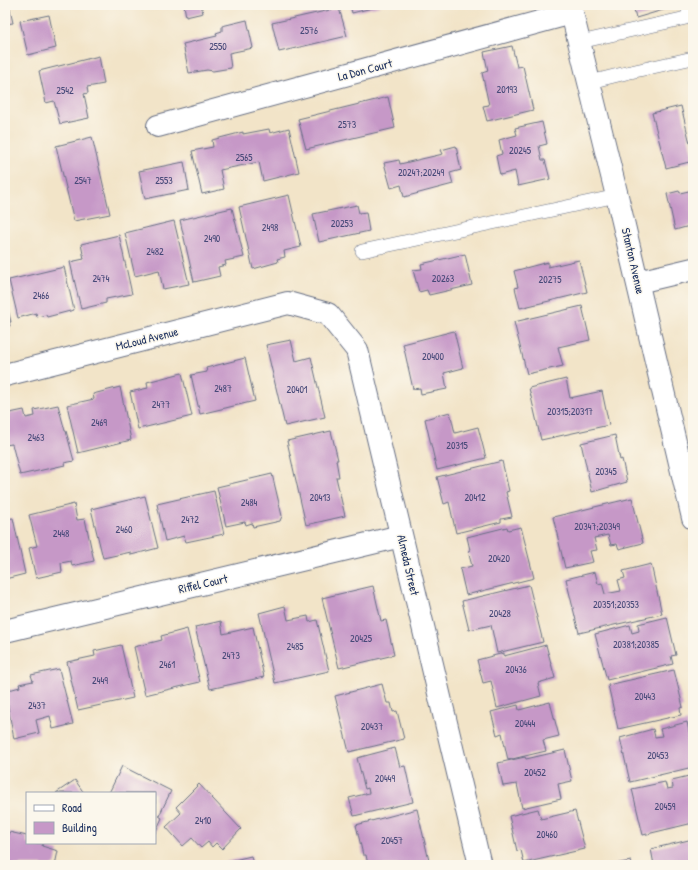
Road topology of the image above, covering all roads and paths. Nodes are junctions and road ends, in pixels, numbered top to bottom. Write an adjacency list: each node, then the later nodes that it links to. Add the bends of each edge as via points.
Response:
1 (692, 5): 3 (lane, via 686,18)
2 (571, 9): 3 (street, Stanton Avenue); 6 (street, La Don Court)
3 (580, 42): 5 (street, Stanton Avenue)
4 (693, 58): 5 (lane)
5 (590, 82): 7 (street, Stanton Avenue)
6 (158, 126)
7 (618, 196): 8 (lane); 10 (street, Stanton Avenue)
8 (362, 251)
9 (693, 269): 10 (street)
10 (638, 282): 13 (street, Stanton Avenue)
11 (288, 303): 12 (street, McLoud Avenue); 15 (street, Almeda Street, via 328,314 357,350)
12 (5, 375)
13 (686, 456): 14 (street, Stanton Avenue)
14 (693, 518)
15 (401, 536): 16 (street, Riffel Court); 17 (street, Almeda Street)
16 (5, 632)
17 (480, 865)

